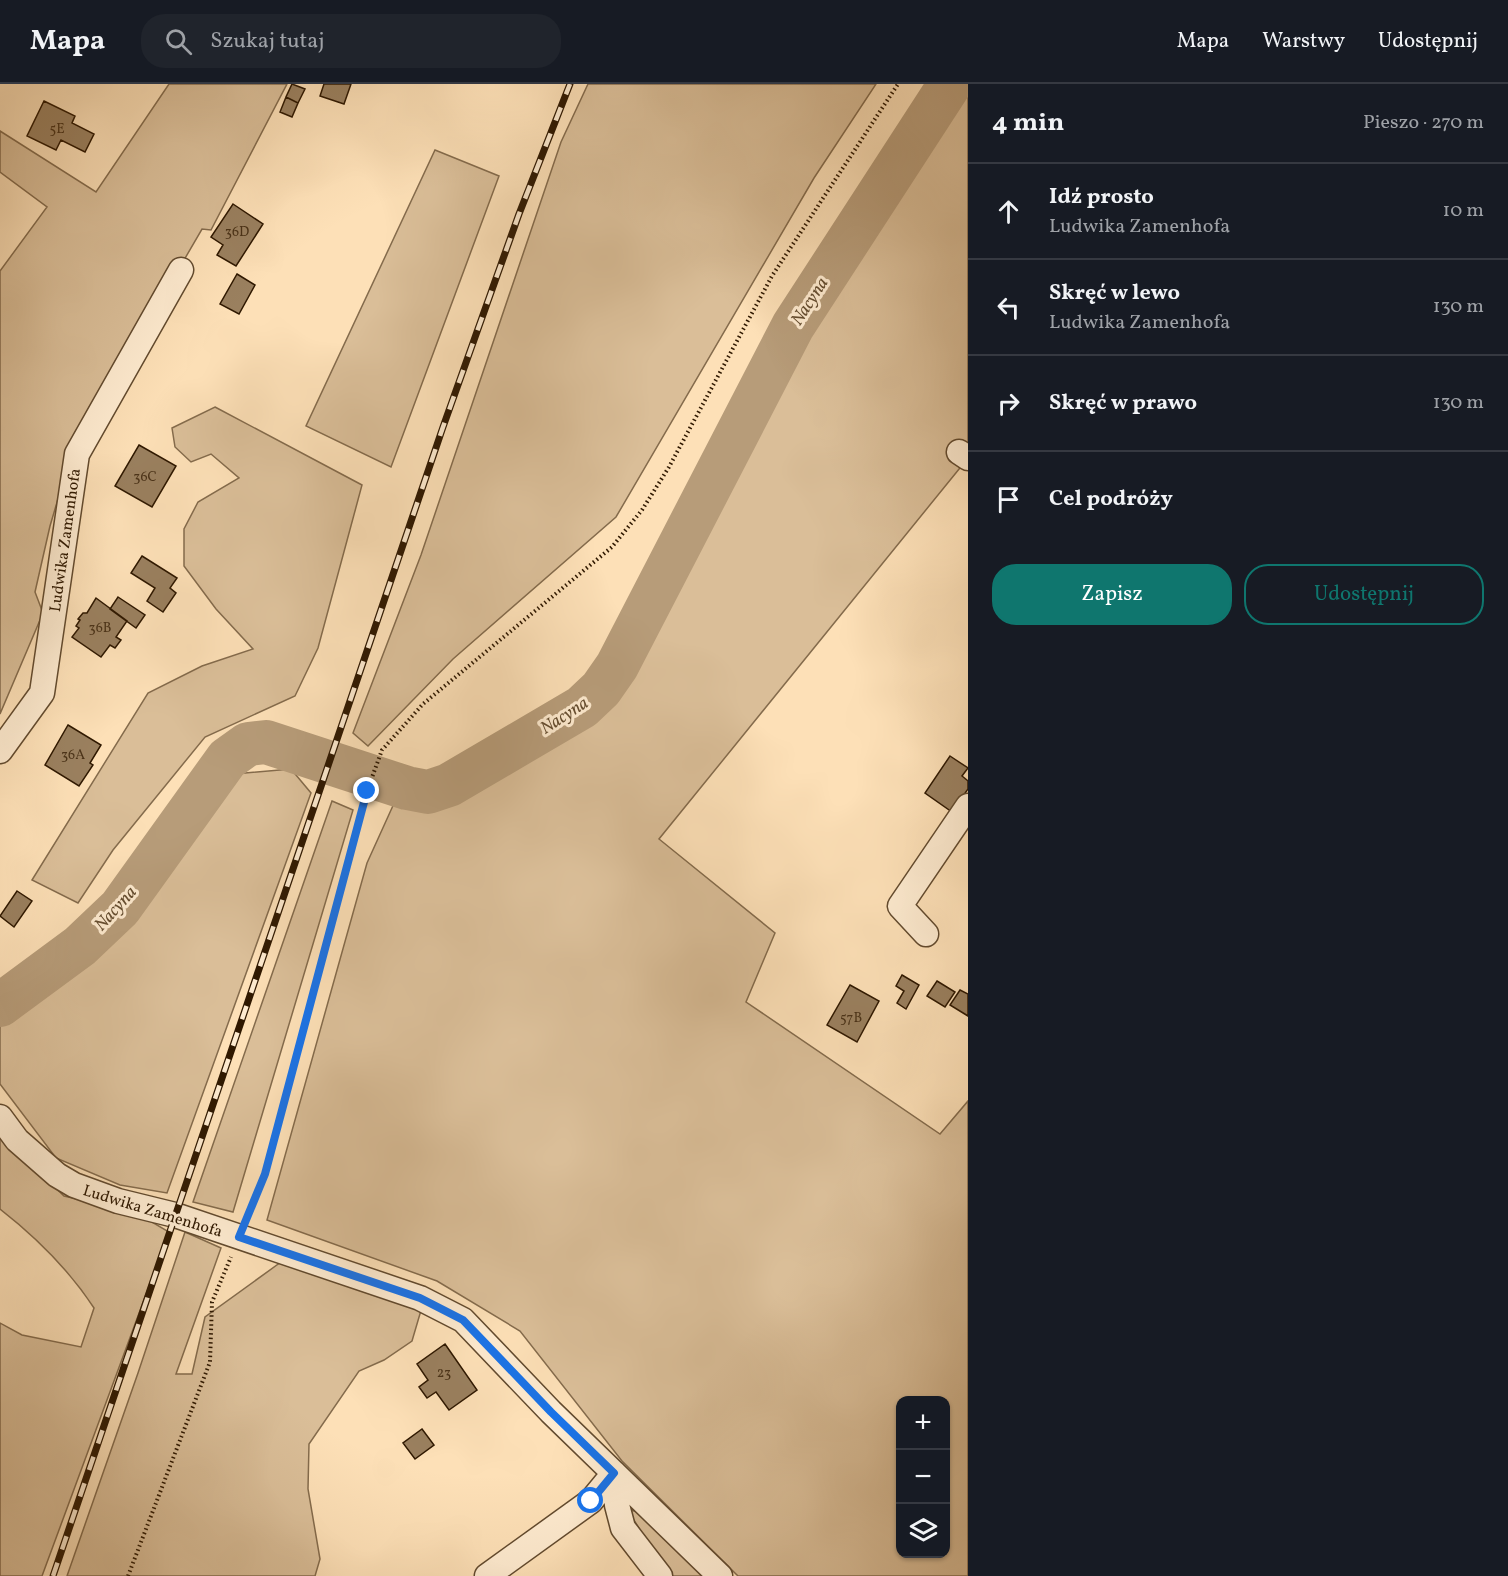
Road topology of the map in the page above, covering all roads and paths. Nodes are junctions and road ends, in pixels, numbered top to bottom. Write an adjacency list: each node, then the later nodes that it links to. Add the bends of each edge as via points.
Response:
1 (898, 84): 7 (path, via 772,276 642,510 612,547 423,704 382,750 367,791 265,1174)
2 (181, 270): 3 (street, Ludwika Zamenhofa, via 76,454 42,693)
3 (0, 752)
4 (968, 806): 5 (street, via 900,906)
5 (926, 934)
6 (0, 1117): 7 (street, Ludwika Zamenhofa, via 17,1140 74,1185)
7 (239, 1237): 8 (street, Ludwika Zamenhofa, via 420,1298 463,1320); 9 (path, via 212,1302 210,1362)
8 (614, 1473): 10 (street, via 591,1501); 11 (street, via 623,1528); 12 (street, Ludwika Zamenhofa)
9 (128, 1576)
10 (487, 1576)
11 (660, 1576)
12 (720, 1576)

